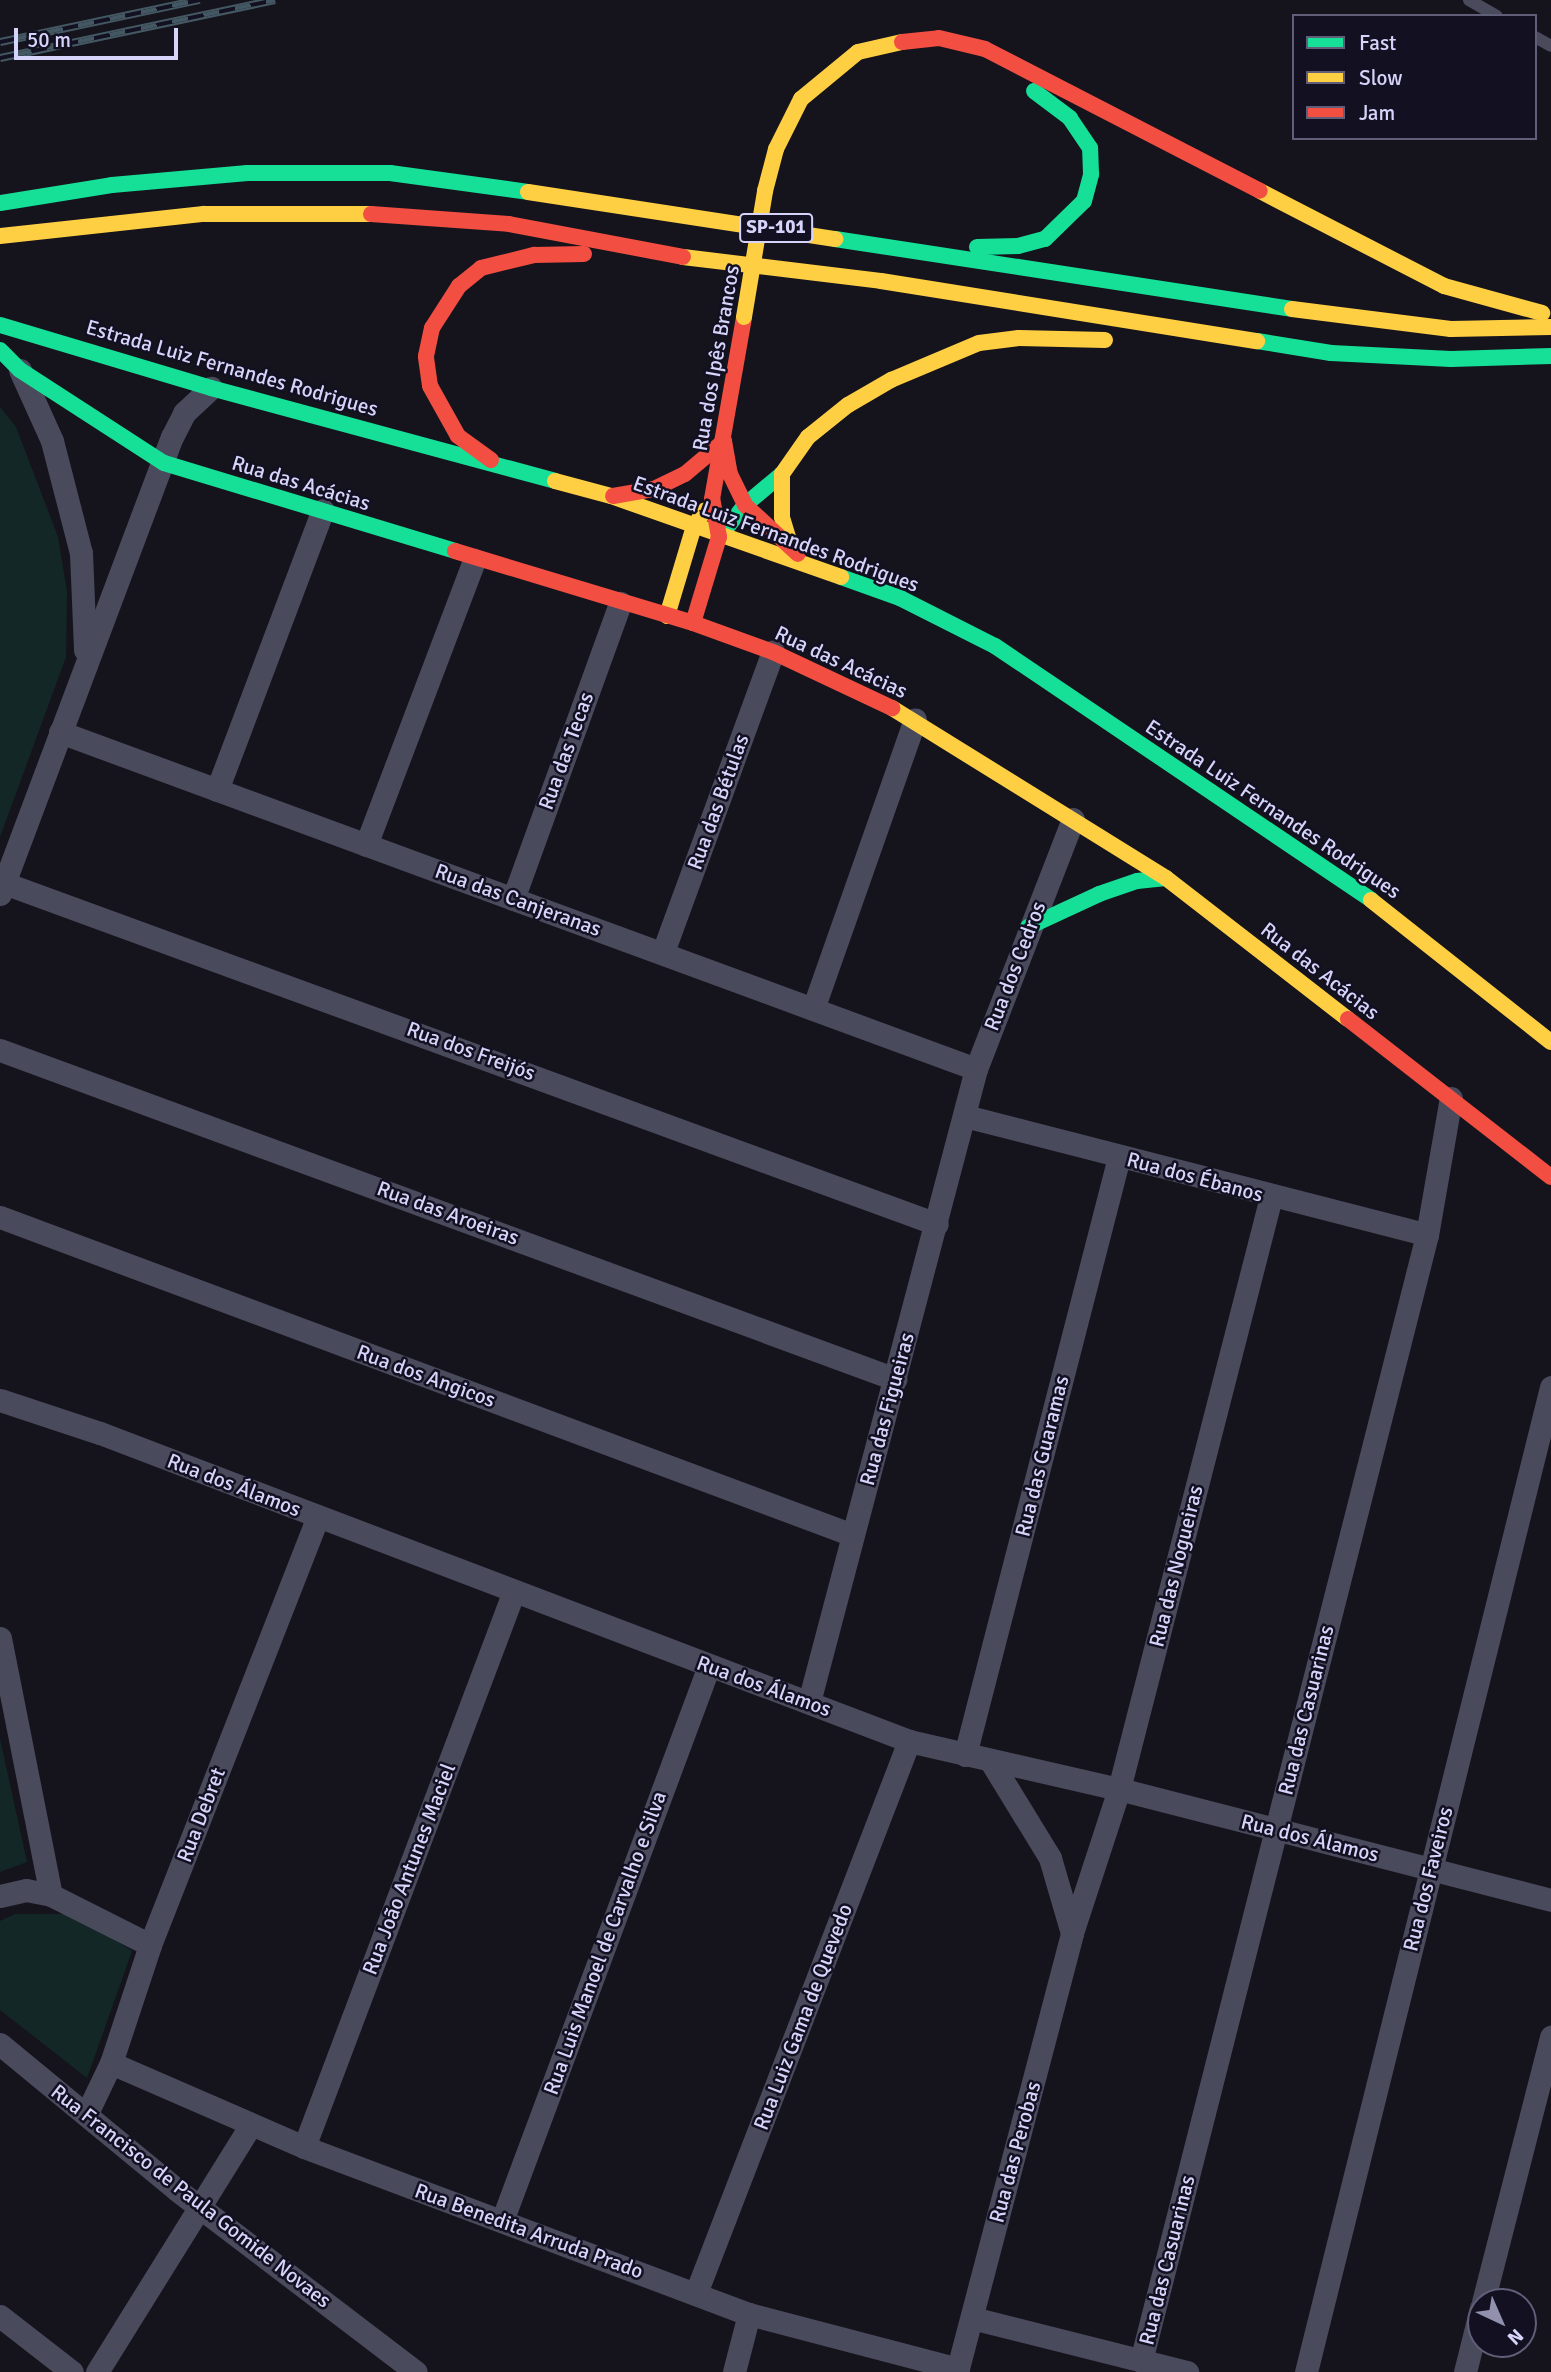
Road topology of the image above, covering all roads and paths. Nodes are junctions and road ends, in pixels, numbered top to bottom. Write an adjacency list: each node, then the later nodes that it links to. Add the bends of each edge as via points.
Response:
1 (1469, 0): 2 (lane)
2 (1494, 14)
3 (902, 41): 6 (main road, via 989,66 1045,99 1081,132 1090,148 1091,174 1084,201 1045,239 1018,246); 8 (main road, Rua dos Ipês Brancos, via 919,37 975,45 1444,286); 18 (main road, Rua dos Ipês Brancos, bridge, via 858,52 802,99 780,139 765,191)
4 (0, 203): 6 (main road, SP-101, via 112,185 247,173 390,173)
5 (0, 236): 7 (main road, SP-101, via 204,214 387,214 509,224)
6 (896, 247): 10 (main road, SP-101, via 1071,278 1384,322 1451,328)
7 (692, 259): 14 (main road, SP-101, via 881,281); 19 (main road, via 534,255 481,268 459,286 432,328 426,356 430,386 458,436)
8 (1551, 315)
9 (0, 325): 17 (main road, Estrada Luiz Fernandes Rodrigues)
10 (1551, 327)
11 (1124, 341): 21 (main road, via 1019,338 979,343 936,359 848,405 808,437)
12 (1166, 344): 14 (main road)
13 (0, 349): 16 (main road, Rua das Acácias)
14 (1331, 353): 15 (main road, SP-101, via 1476,360)
15 (1551, 356)
16 (20, 370): 20 (main road, Rua das Acácias); 35 (street, via 52,441 80,553)
17 (211, 388): 19 (main road, Estrada Luiz Fernandes Rodrigues); 20 (street, via 184,413)
18 (724, 441): 22 (main road, via 685,474 654,489); 23 (main road, Rua dos Ipês Brancos); 24 (main road, via 730,474)
19 (491, 460): 22 (main road, Estrada Luiz Fernandes Rodrigues)
20 (164, 463): 25 (main road, Rua das Acácias); 35 (street)
21 (782, 474): 24 (main road); 28 (main road, via 782,517)
22 (611, 496): 26 (main road, Estrada Luiz Fernandes Rodrigues)
23 (712, 499): 26 (main road, Rua dos Ipês Brancos); 27 (main road, Rua dos Ipês Brancos)
24 (745, 505): 27 (main road); 28 (main road)
25 (323, 510): 29 (main road, Rua das Acácias); 38 (street)
26 (694, 526): 27 (main road, Estrada Luiz Fernandes Rodrigues); 32 (main road, Rua dos Ipês Brancos)
27 (719, 537): 30 (main road, Estrada Luiz Fernandes Rodrigues); 33 (main road, Rua dos Ipês Brancos)
28 (792, 550): 30 (main road)
29 (474, 560): 31 (main road, Rua das Acácias); 40 (street)
30 (821, 569): 47 (main road, Estrada Luiz Fernandes Rodrigues, via 900,598 995,646 1413,929)
31 (620, 603): 32 (main road, Rua das Acácias); 43 (street, Rua das Tecas)
32 (667, 616): 33 (main road, Rua das Acácias)
33 (693, 623): 34 (main road, Rua das Acácias)
34 (773, 652): 36 (main road, Rua das Acácias); 45 (street, Rua das Bétulas)
35 (84, 667): 37 (street)
36 (915, 719): 39 (main road, Rua das Acácias); 46 (street)
37 (60, 732): 38 (street, Rua das Canjeranas); 42 (street)
38 (217, 790): 40 (street, Rua das Canjeranas)
39 (1073, 820): 41 (main road, Rua das Acácias); 44 (street, Rua dos Cedros)
40 (366, 845): 43 (street, Rua das Canjeranas)
41 (1166, 878): 44 (main road, via 1137,881 1099,894); 50 (main road, Rua das Acácias)
42 (2, 889): 56 (street, Rua dos Freijós)
43 (513, 899): 45 (street, Rua das Canjeranas)
44 (1028, 927): 49 (street, Rua dos Cedros)
45 (663, 952): 46 (street, Rua das Canjeranas)
46 (813, 1009): 49 (street, Rua das Canjeranas)
47 (1551, 1042)
48 (0, 1050): 58 (street, Rua das Aroeiras)
49 (976, 1069): 51 (street, Rua dos Cedros)
50 (1451, 1098): 53 (main road, Rua das Acácias); 57 (street, Rua das Casuarinas)
51 (965, 1116): 52 (street, Rua dos Ébanos); 56 (street, Rua das Figueiras)
52 (1119, 1157): 54 (street, Rua dos Ébanos); 68 (street, Rua das Guaramas)
53 (1551, 1177)
54 (1271, 1197): 57 (street, Rua dos Ébanos); 70 (street, Rua das Nogueiras)
55 (0, 1217): 62 (street, Rua dos Angicos)
56 (937, 1224): 58 (street, Rua das Figueiras)
57 (1427, 1235): 71 (street, Rua das Casuarinas)
58 (895, 1378): 62 (street, Rua das Figueiras)
59 (1551, 1387): 72 (street, Rua dos Faveiros)
60 (3, 1404): 61 (street, Rua dos Álamos, via 100,1433)
61 (317, 1518): 63 (street, Rua dos Álamos); 77 (street, Rua Debret)
62 (853, 1535): 66 (street, Rua das Figueiras)
63 (514, 1591): 65 (street, Rua dos Álamos); 83 (street, Rua João Antunes Maciel)
64 (0, 1638): 73 (street)
65 (709, 1665): 66 (street, Rua dos Álamos); 85 (street, Rua Luis Manoel de Carvalho e Silva)
66 (809, 1702): 67 (street, Rua dos Álamos)
67 (909, 1741): 68 (street, Rua dos Álamos); 87 (street, Rua Luiz Gama de Quevedo)
68 (965, 1755): 69 (street, Rua dos Álamos)
69 (990, 1760): 70 (street, Rua dos Álamos); 76 (street, via 1050,1858)
70 (1119, 1789): 71 (street, Rua dos Álamos); 76 (street, Rua das Nogueiras)
71 (1276, 1830): 72 (street, Rua dos Álamos); 91 (street, Rua das Casuarinas)
72 (1430, 1868): 75 (street, Rua dos Álamos); 98 (street, Rua dos Faveiros)
73 (51, 1895): 74 (street, via 26,1890); 77 (street)
74 (0, 1896)
75 (1551, 1900)
76 (1072, 1933): 90 (street, Rua das Perobas)
77 (150, 1945): 80 (street, Rua Debret)
78 (1551, 2037): 86 (street)
79 (0, 2044): 81 (street, Rua Francisco de Paula Gomide Novaes)
80 (111, 2063): 81 (street, Rua Debret); 82 (street, Rua Benedita Arruda Prado)
81 (87, 2113): 84 (street, Rua Francisco de Paula Gomide Novaes)
82 (250, 2126): 83 (street, Rua Benedita Arruda Prado); 84 (street)
83 (304, 2147): 85 (street, Rua Benedita Arruda Prado)
84 (201, 2206): 95 (street); 96 (street, Rua Francisco de Paula Gomide Novaes)
85 (502, 2221): 87 (street, Rua Benedita Arruda Prado)
86 (1487, 2288)
87 (696, 2293): 88 (street, Rua Benedita Arruda Prado)
88 (749, 2314): 92 (street, Rua Benedita Arruda Prado); 97 (street)
89 (0, 2316): 94 (street)
90 (972, 2318): 91 (street); 92 (street, Rua das Perobas)
91 (1142, 2361): 93 (street)
92 (958, 2370)
93 (1181, 2371)
94 (72, 2372)
95 (97, 2372)
96 (416, 2372)
97 (734, 2372)
98 (1306, 2372)

